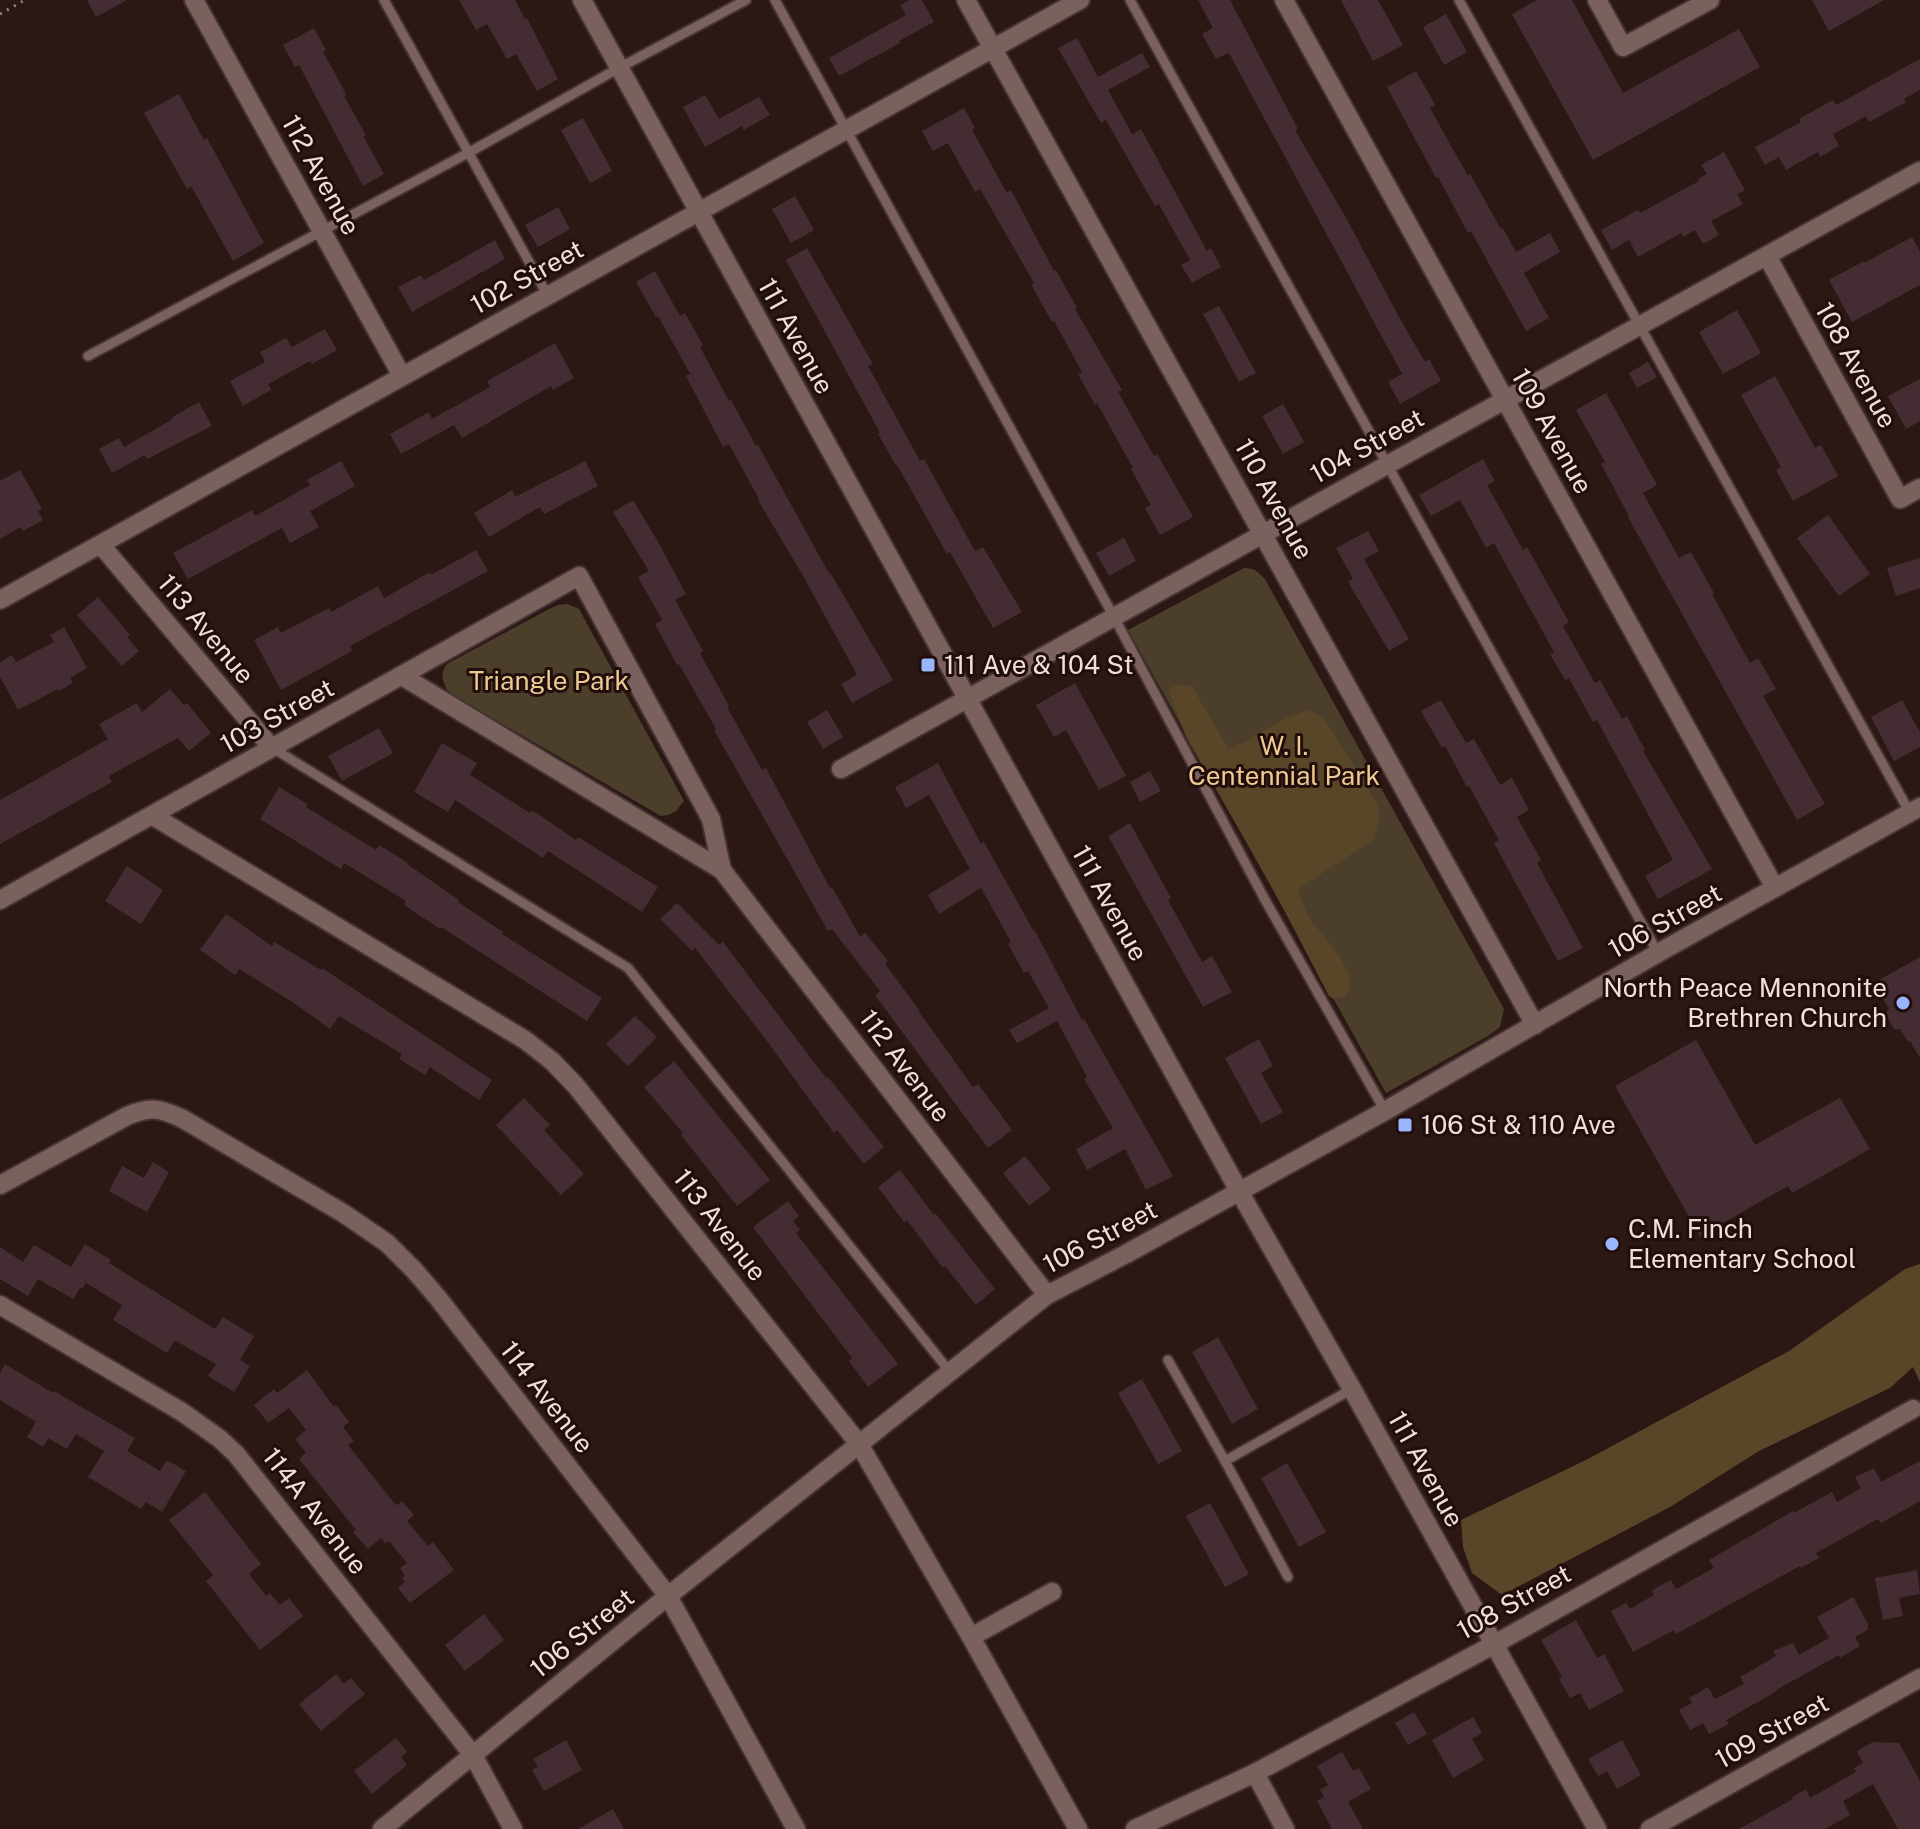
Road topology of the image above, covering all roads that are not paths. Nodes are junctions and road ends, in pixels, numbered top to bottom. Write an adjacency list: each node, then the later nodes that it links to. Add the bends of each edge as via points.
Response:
1 (194, 0): 19 (street, 112 Avenue)
2 (384, 0): 16 (lane)
3 (582, 0): 14 (street, 111 Avenue)
4 (746, 0): 14 (lane)
5 (775, 0): 15 (lane)
6 (966, 0): 13 (street, 110 Avenue)
7 (1080, 0): 13 (street, 102 Street)
8 (1130, 0): 26 (lane)
9 (1284, 0): 25 (street, 109 Avenue)
10 (1459, 0): 22 (lane)
11 (1597, 0): 12 (street, via 1623,47)
12 (1710, 0)
13 (993, 50): 15 (street, 102 Street); 28 (street, 110 Avenue)
14 (619, 68): 16 (lane); 18 (street, 111 Avenue)
15 (847, 130): 18 (street, 102 Street); 32 (lane)
16 (468, 153): 19 (lane); 21 (lane)
17 (1920, 171): 20 (street, 104 Street)
18 (698, 212): 21 (street, 102 Street); 34 (street, 111 Avenue)
19 (322, 231): 23 (lane); 24 (street, 112 Avenue)
20 (1767, 256): 22 (street, 104 Street); 27 (street, 108 Avenue, via 1900,499)
21 (548, 296): 24 (street, 102 Street)
22 (1641, 325): 25 (street, 104 Street); 37 (lane)
23 (88, 356)
24 (402, 376): 29 (street, 102 Street)
25 (1505, 399): 26 (street, 104 Street); 40 (street, 109 Avenue)
26 (1387, 465): 28 (street, 104 Street); 42 (lane)
27 (1920, 488)
28 (1263, 534): 32 (street, 104 Street); 43 (street, 110 Avenue)
29 (101, 545): 31 (street, 102 Street); 35 (street, 113 Avenue)
30 (579, 576): 33 (street, 103 Street); 39 (street, 112 Avenue, via 711,819)
31 (0, 600)
32 (1114, 617): 34 (street, 104 Street); 44 (lane)
33 (402, 676): 35 (street, 103 Street); 39 (street, 112 Avenue)
34 (967, 699): 36 (street, 104 Street); 46 (street, 111 Avenue)
35 (271, 747): 38 (street, 103 Street); 50 (lane, via 628,968)
36 (841, 769)
37 (1915, 810): 40 (street, 106 Street)
38 (153, 816): 41 (street, 103 Street); 53 (street, 113 Avenue, via 552,1061)
39 (722, 870): 47 (street, 112 Avenue)
40 (1775, 888): 42 (street, 106 Street)
41 (0, 900)
42 (1658, 953): 43 (street, 106 Street)
43 (1535, 1025): 44 (street, 106 Street)
44 (1385, 1111): 46 (street, 106 Street)
45 (0, 1185): 57 (street, 114 Avenue, via 111,1124 148,1108 163,1109 343,1213 387,1243 438,1298)
46 (1239, 1191): 47 (street, 106 Street); 51 (street, 111 Avenue)
47 (1047, 1295): 50 (street, 106 Street)
48 (0, 1305): 61 (street, 114A Avenue, via 220,1439 262,1485)
49 (1168, 1360): 54 (lane)
50 (950, 1372): 53 (street, 106 Street)
51 (1352, 1389): 54 (lane); 59 (street, 111 Avenue)
52 (1913, 1409): 59 (street, 108 Street)
53 (859, 1444): 57 (street, 106 Street); 58 (street, 113 Avenue)
54 (1225, 1461): 55 (lane)
55 (1288, 1577)
56 (1052, 1592): 58 (street)
57 (668, 1596): 61 (street, 106 Street); 65 (street, 114 Avenue)
58 (971, 1637): 66 (street, 113 Avenue)
59 (1493, 1645): 62 (street, 108 Street); 69 (street, 111 Avenue)
60 (1920, 1678): 70 (street, 109 Street)
61 (473, 1755): 63 (street, 106 Street); 64 (street, 114A Avenue)
62 (1255, 1773): 67 (street, 108 Street); 68 (street)
63 (382, 1829)
64 (513, 1829)
65 (796, 1829)
66 (1078, 1829)
67 (1135, 1829)
68 (1285, 1829)
69 (1597, 1829)
70 (1650, 1829)

